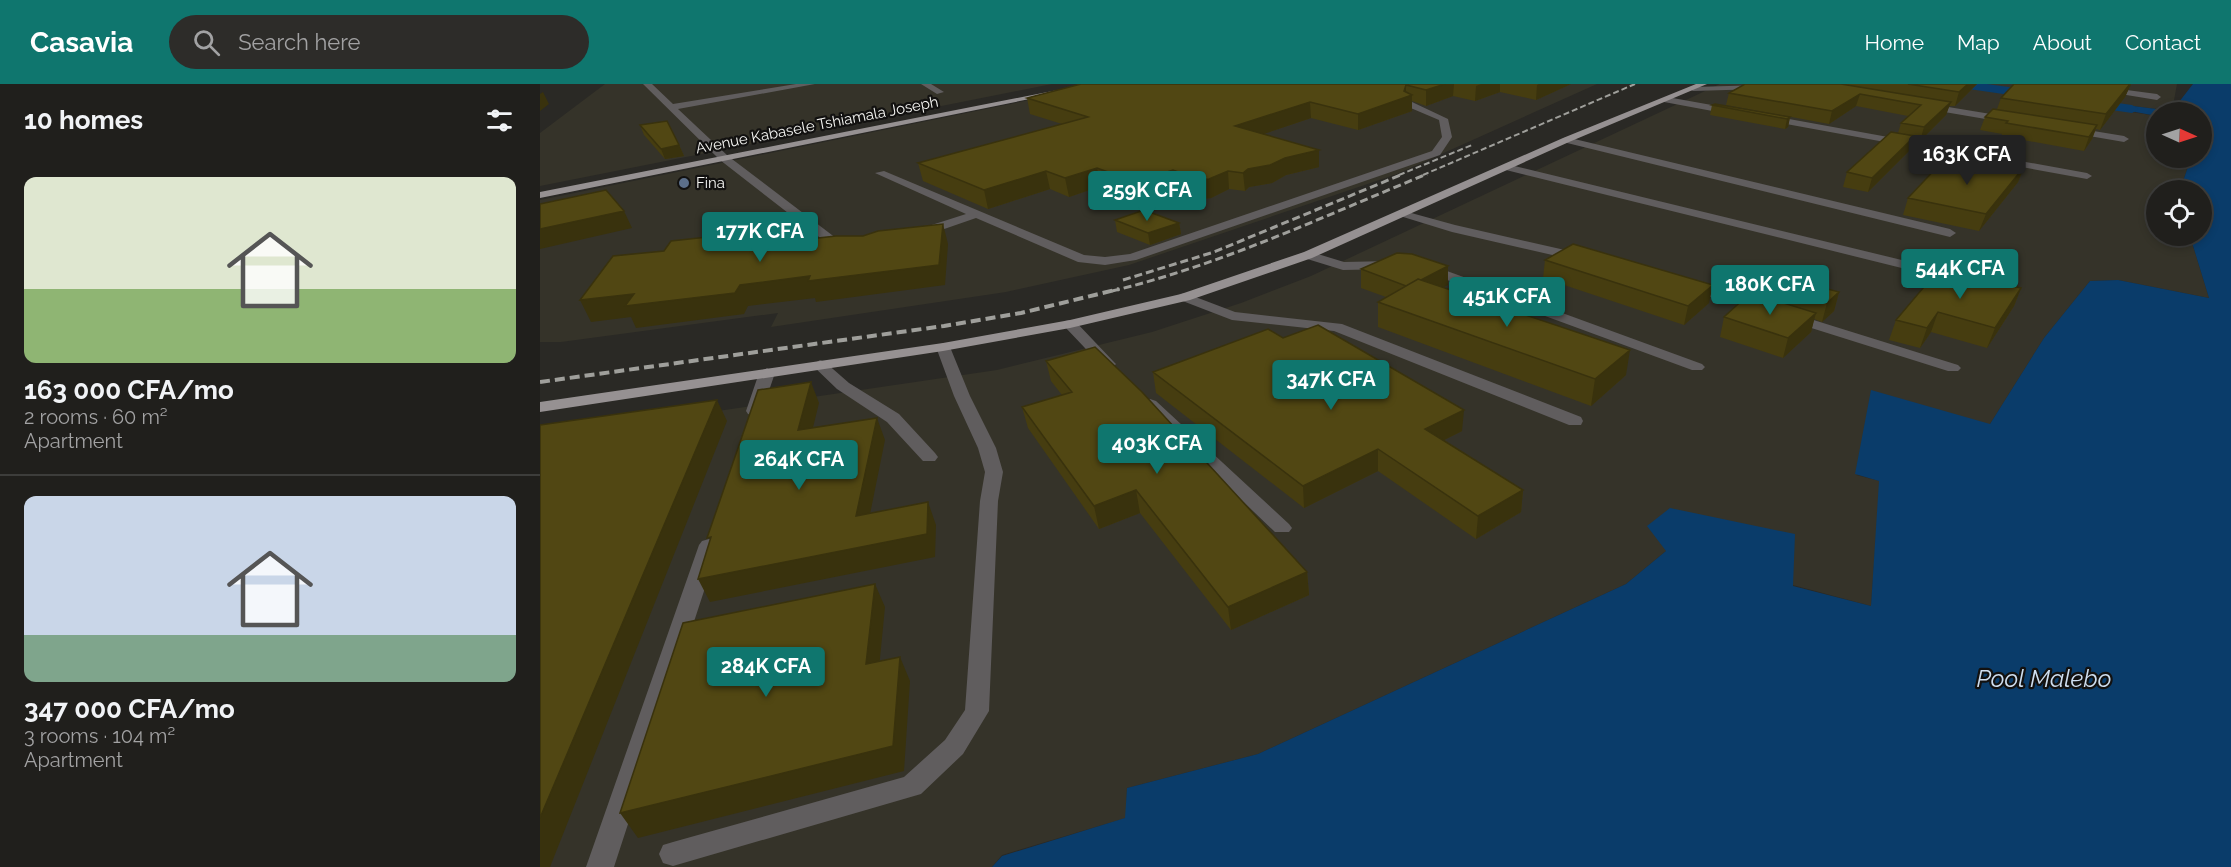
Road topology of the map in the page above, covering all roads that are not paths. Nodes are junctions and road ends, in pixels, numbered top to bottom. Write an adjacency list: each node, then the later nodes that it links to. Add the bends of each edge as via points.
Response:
1 (647, 84): 13 (street)
2 (811, 84): 13 (street)
3 (925, 84): 8 (street)
4 (1100, 84): 20 (main road, Avenue Kabasele Tshiamala Joseph)
5 (2063, 84): 9 (street)
6 (1698, 86): 7 (street); 10 (main road)
7 (1772, 86)
8 (940, 92)
9 (2157, 97)
10 (1667, 100): 14 (street); 19 (main road)
11 (1409, 104): 25 (street, via 1443,119 1447,137 1436,153 1132,257 1082,259)
12 (1913, 104): 16 (street)
13 (671, 107): 20 (street)
14 (1748, 115)
15 (1759, 117): 23 (street)
16 (2018, 122)
17 (2053, 128): 18 (street)
18 (2124, 139)
19 (1566, 140): 21 (main road); 27 (street)
20 (724, 158): 24 (main road, Avenue Kabasele Tshiamala Joseph); 29 (street, via 845,251)
21 (1506, 167): 26 (main road); 32 (street)
22 (880, 173): 25 (street)
23 (2087, 176)
24 (540, 195)
25 (977, 214): 28 (street)
26 (1404, 214): 30 (main road); 31 (street)
27 (1950, 233)
28 (910, 236)
29 (859, 252)
30 (1308, 255): 34 (main road); 38 (street, via 1343,266 1408,264 1433,269)
31 (1598, 262)
32 (1938, 273)
33 (1678, 284): 39 (street)
34 (1185, 297): 35 (main road); 44 (street, via 1232,316 1337,327)
35 (1070, 324): 36 (main road); 41 (street)
36 (942, 347): 37 (main road); 49 (street, via 994,472 977,711 954,747 912,786)
37 (820, 365): 40 (main road); 46 (street, via 843,386 893,418)
38 (1697, 367)
39 (1953, 368)
40 (767, 373): 43 (main road); 45 (street)
41 (1121, 378)
42 (1138, 393): 47 (street)
43 (540, 407)
44 (1575, 421)
45 (748, 429)
46 (929, 457)
47 (1282, 528)
48 (714, 530): 50 (street)
49 (673, 855)
50 (600, 867)

